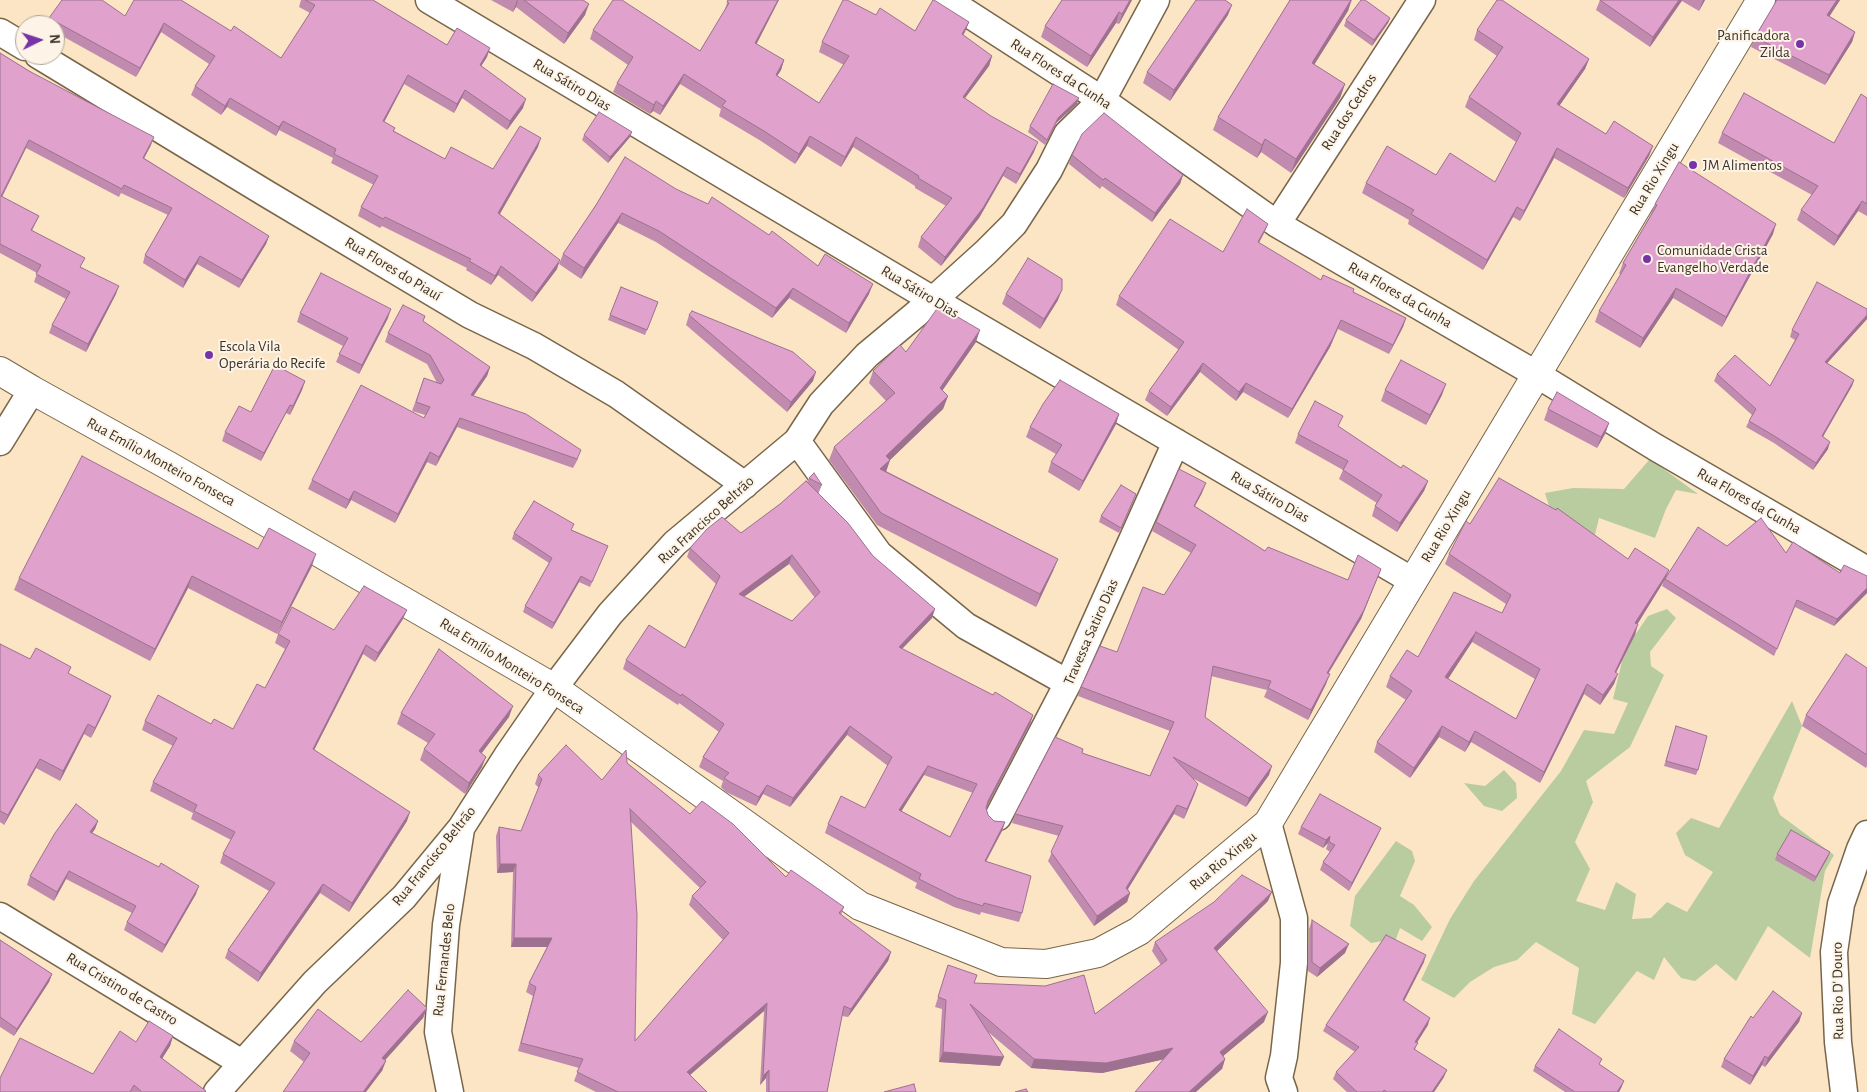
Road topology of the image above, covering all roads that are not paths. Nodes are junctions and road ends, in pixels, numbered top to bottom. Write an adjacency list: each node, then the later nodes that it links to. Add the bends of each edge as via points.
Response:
1 (429, 0): 11 (street, Rua Sátiro Dias)
2 (947, 0): 9 (street, Rua Flores da Cunha)
3 (1156, 0): 9 (street, Rua Francisco Beltrão)
4 (1422, 0): 10 (street, Rua dos Cedros)
5 (1762, 0): 13 (main road, Rua Rio Xingu)
6 (0, 32): 7 (street)
7 (15, 41)
8 (54, 65): 18 (street, Rua Flores do Piauí, via 470,315 534,346 616,394)
9 (1102, 100): 10 (street, Rua Flores da Cunha); 11 (street, Rua Francisco Beltrão, via 1067,134 1049,170 1014,224)
10 (1277, 224): 13 (street, Rua Flores da Cunha)
11 (933, 300): 15 (street, Rua Francisco Beltrão, via 867,355 821,404); 17 (street, Rua Sátiro Dias)
12 (0, 371): 14 (main road, Rua Emílio Monteiro Fonseca)
13 (1536, 374): 19 (street, Rua Flores da Cunha); 20 (main road, Rua Rio Xingu)
14 (32, 390): 16 (street); 22 (main road, Rua Emílio Monteiro Fonseca)
15 (797, 441): 18 (street, Rua Francisco Beltrão); 21 (street, via 879,554 966,626)
16 (0, 442)
17 (1176, 442): 20 (street, Rua Sátiro Dias); 21 (street, Travessa Satiro Dias)
18 (745, 484): 22 (street, Rua Francisco Beltrão, via 675,543 610,614)
19 (1867, 570)
20 (1413, 581): 24 (main road, Rua Rio Xingu)
21 (1068, 683): 23 (street, Travessa Satiro Dias)
22 (554, 688): 25 (street, Rua Francisco Beltrão); 28 (main road, Rua Emílio Monteiro Fonseca, via 860,906 1001,962)
23 (998, 817)
24 (1268, 824): 28 (main road, Rua Rio Xingu, via 1139,931 1098,953); 32 (street, via 1294,918 1294,963 1279,1078)
25 (461, 828): 29 (street, Rua Francisco Beltrão, via 404,897 315,982); 31 (street, Rua Fernandes Belo, via 446,924 438,1032)
26 (1867, 834): 33 (street, Rua Rio D' Douro, via 1841,904 1834,952)
27 (0, 916): 29 (street, Rua Cristino de Castro)
28 (1046, 964)
29 (242, 1063): 30 (street, Rua Francisco Beltrão)
30 (217, 1092)
31 (450, 1092)
32 (1284, 1092)
33 (1844, 1092)

